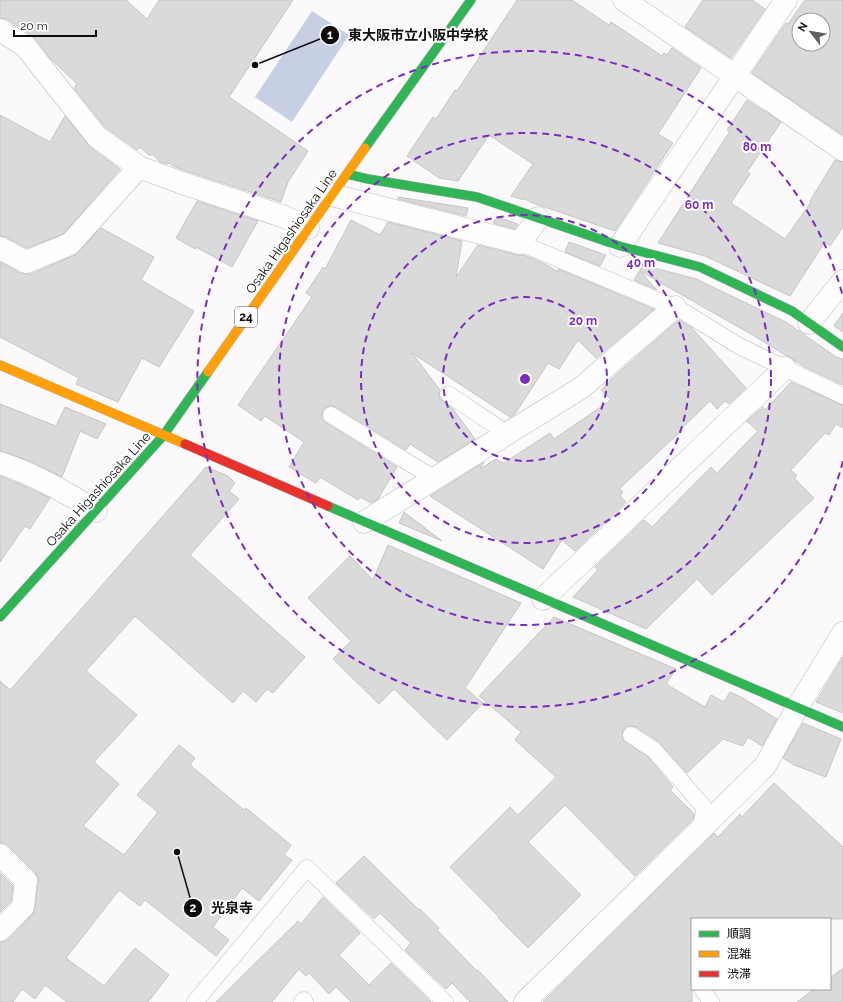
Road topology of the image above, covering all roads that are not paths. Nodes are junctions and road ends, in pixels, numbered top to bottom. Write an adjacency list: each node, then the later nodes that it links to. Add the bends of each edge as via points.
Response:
1 (470, 0): 8 (street, Osaka Higashiosaka Line / 24)
2 (624, 0): 5 (street)
3 (786, 0): 5 (street)
4 (0, 30): 7 (street, via 25,46 97,137)
5 (734, 76): 6 (street); 13 (street)
6 (843, 150)
7 (139, 167): 11 (street, via 285,217); 14 (street, via 70,244 26,262)
8 (347, 174): 9 (street, Osaka Higashiosaka Line / 24); 10 (street, via 477,197)
9 (332, 195): 11 (street, Osaka Higashiosaka Line / 24); 12 (street)
10 (538, 218): 12 (street); 13 (street)
11 (308, 228): 25 (street, Osaka Higashiosaka Line / 24)
12 (520, 243): 16 (lane)
13 (620, 246): 17 (street, via 700,267 792,311)
14 (0, 248)
15 (843, 281): 17 (street)
16 (675, 307): 20 (lane, via 738,346); 24 (street, via 581,388)
17 (809, 324): 18 (street)
18 (843, 347)
19 (0, 365): 25 (street)
20 (785, 368): 22 (lane); 30 (street)
21 (448, 394): 24 (lane)
22 (843, 396)
23 (331, 414): 27 (lane)
24 (508, 434): 27 (street)
25 (163, 436): 28 (street, Osaka Higashiosaka Line / 24); 29 (street)
26 (0, 463): 28 (street, via 17,468 56,487)
27 (435, 479): 29 (street)
28 (96, 511): 31 (street, Osaka Higashiosaka Line / 24)
29 (364, 522): 30 (street)
30 (543, 599): 33 (street)
31 (0, 617)
32 (843, 633): 33 (street)
33 (797, 708): 34 (street); 36 (street, via 765,766)
34 (843, 727)
35 (631, 735): 36 (lane, via 654,750 704,807)
36 (702, 828): 42 (street)
37 (0, 856): 38 (street, via 26,881 23,907)
38 (0, 930)
39 (703, 990): 43 (lane)
40 (195, 1002): 41 (lane, via 306,868)
41 (446, 1002)
42 (525, 1002)
43 (711, 1002)

